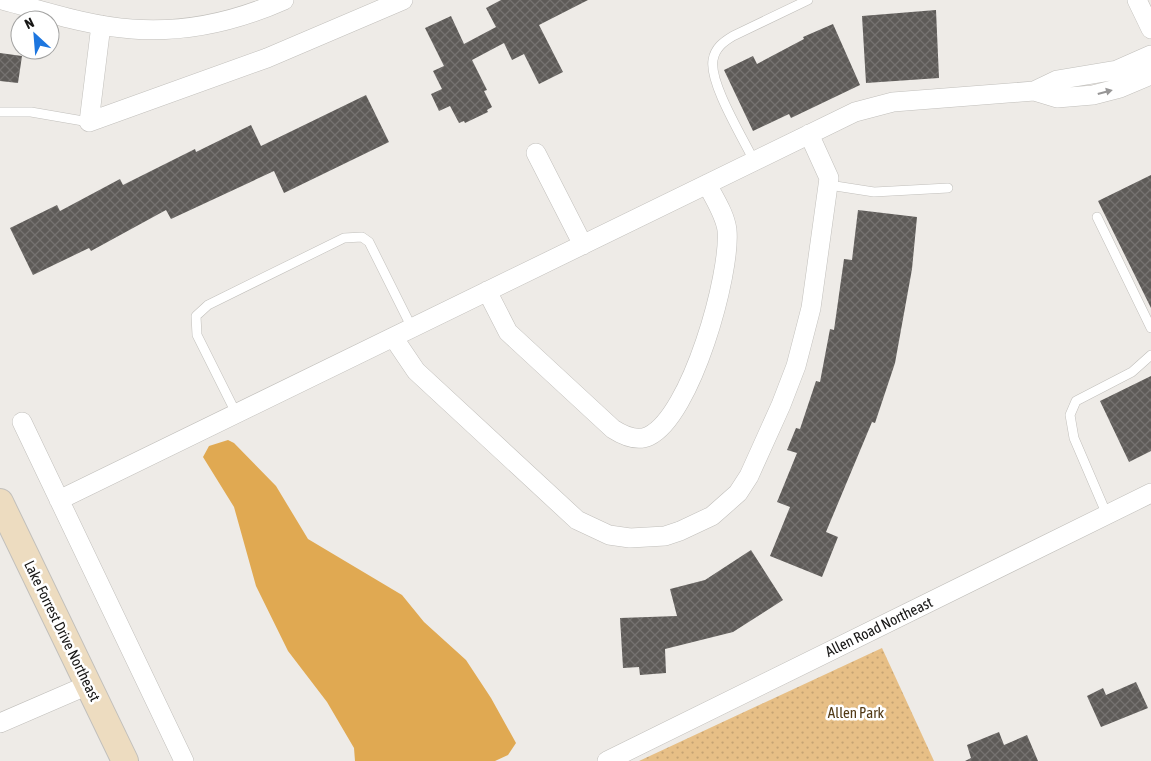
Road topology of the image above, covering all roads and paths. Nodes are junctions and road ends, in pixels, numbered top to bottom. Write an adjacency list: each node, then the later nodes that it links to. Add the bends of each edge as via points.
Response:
1 (2, 0): 6 (street)
2 (284, 0): 6 (street, via 239,17 189,28 132,29)
3 (403, 0): 14 (street, via 267,58)
4 (808, 0): 17 (lane, via 732,36 722,43 713,60 716,83)
5 (1137, 0): 7 (street)
6 (101, 25): 14 (street)
7 (1151, 29)
8 (1151, 55): 10 (street, via 1117,70)
9 (1151, 75): 12 (street, one-way to 9, via 1106,92)
10 (1076, 77): 11 (street, via 1057,80); 12 (lane)
11 (1034, 91): 12 (street, via 1057,98); 15 (street, via 881,103)
12 (1077, 97)
13 (0, 112): 14 (lane, via 31,112)
14 (89, 122)
15 (809, 134): 17 (street); 19 (street, via 826,168)
16 (536, 153): 22 (street)
17 (754, 161): 18 (street)
18 (707, 184): 22 (street); 23 (street, via 726,228 727,238 716,309 693,375 669,418 649,436 622,435 606,423 508,332)
19 (829, 185): 20 (lane, via 874,192); 26 (street, via 804,339 781,405 738,493 712,516 680,531 630,538 609,535 576,520 416,372)
20 (948, 188)
21 (1097, 217): 25 (lane)
22 (583, 244): 23 (street)
23 (487, 291): 24 (street)
24 (412, 328): 26 (street); 28 (lane, via 369,242 362,237 344,238 208,305 196,316 197,335)
25 (1151, 328)
26 (393, 337): 28 (street)
27 (1151, 355): 33 (lane, via 1132,372 1076,401 1070,415 1074,438)
28 (236, 413): 31 (street)
29 (22, 422): 31 (street)
30 (1151, 493): 33 (street, Allen Road Northeast)
31 (59, 500): 37 (street)
32 (0, 502): 34 (street, Lake Forrest Drive Northeast)
33 (1107, 515): 38 (street, Allen Road Northeast)
34 (88, 685): 35 (street); 36 (street, Lake Forrest Drive Northeast)
35 (0, 723)
36 (124, 761)
37 (184, 761)
38 (607, 761)

